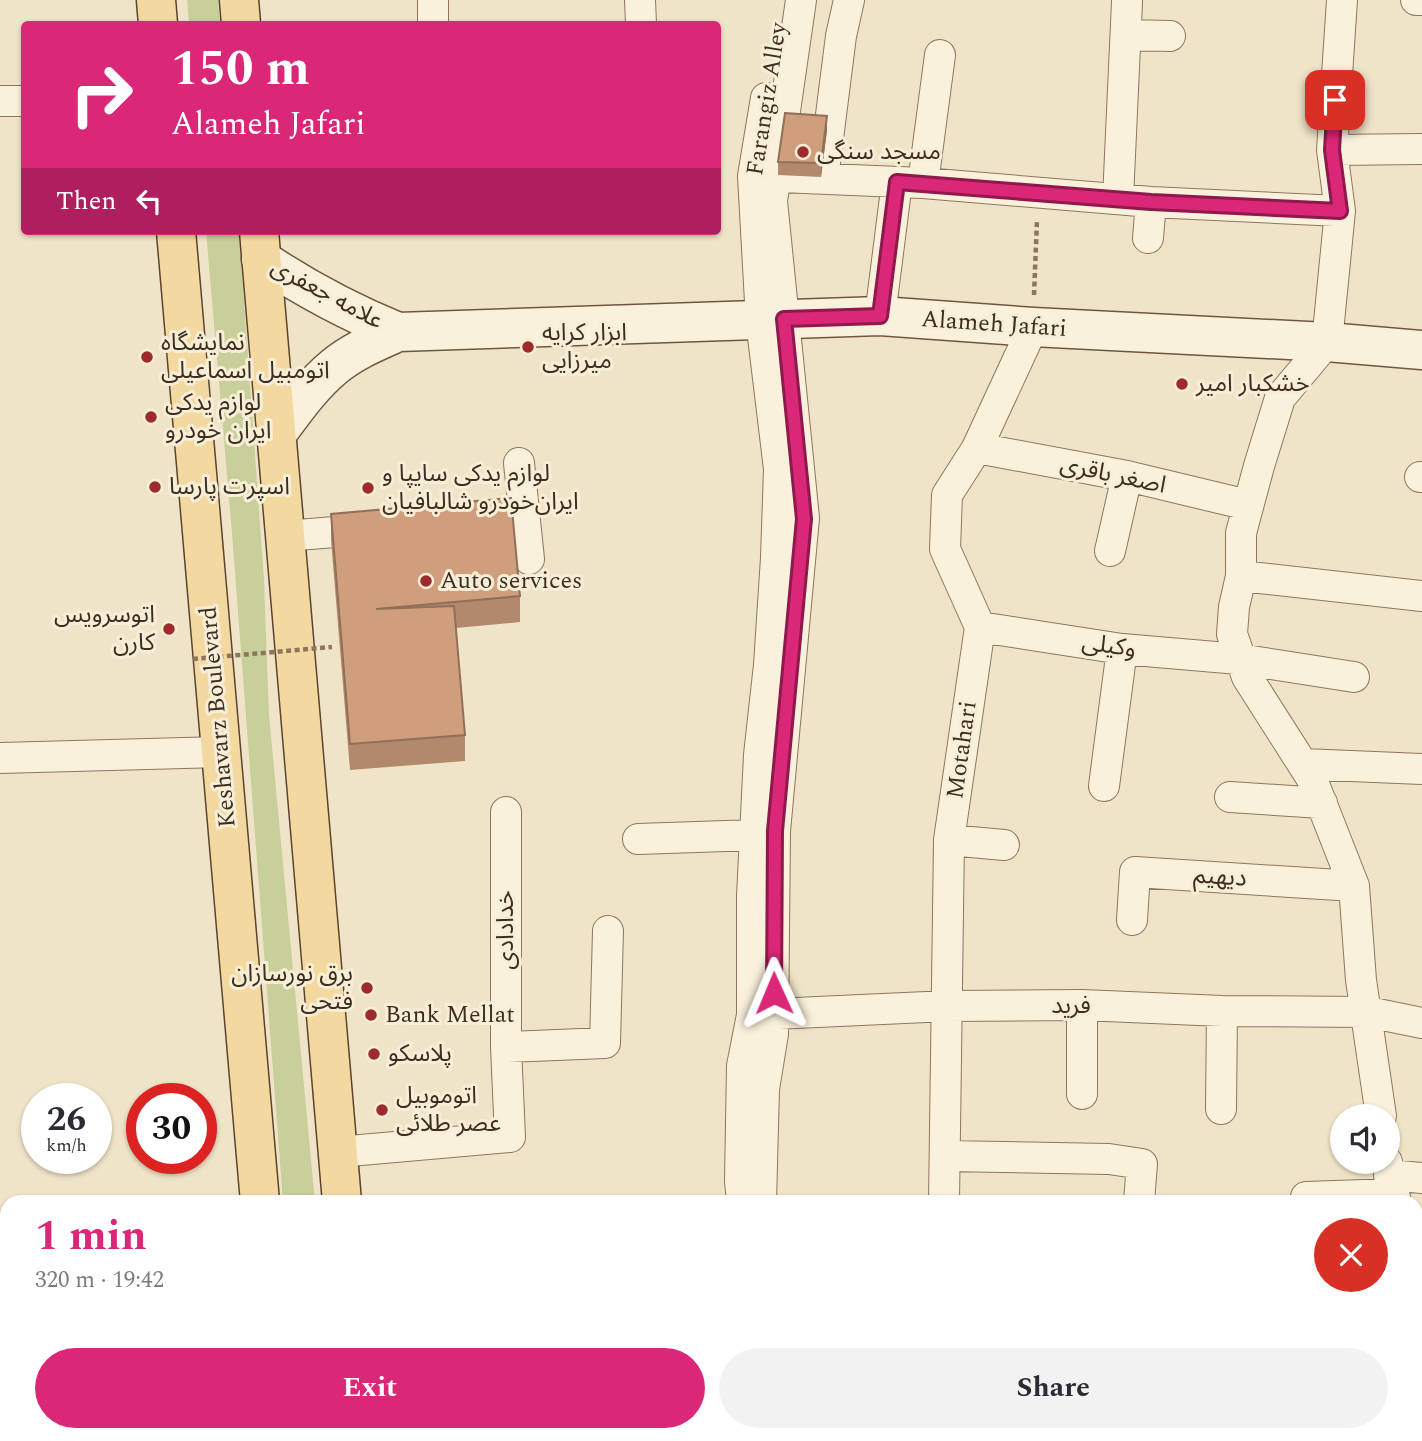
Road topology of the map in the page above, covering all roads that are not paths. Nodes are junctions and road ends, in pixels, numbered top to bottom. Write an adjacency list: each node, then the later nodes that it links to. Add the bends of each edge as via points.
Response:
1 (156, 0): 11 (main road)
2 (239, 0): 12 (main road)
3 (640, 0): 13 (street)
4 (782, 0): 21 (street, Farangiz Alley)
5 (801, 0): 21 (street)
6 (849, 0): 22 (street)
7 (1342, 0): 20 (street)
8 (1416, 0): 9 (street)
9 (1422, 0)
10 (1127, 2): 14 (street)
11 (158, 21)
12 (241, 21)
13 (641, 21)
14 (1126, 35): 15 (street); 24 (street)
15 (1170, 36)
16 (940, 55): 23 (street)
17 (0, 101): 18 (street)
18 (21, 101)
19 (1422, 149): 20 (street)
20 (1332, 150): 26 (street)
21 (764, 176): 22 (street); 31 (street, via 772,201)
22 (823, 178): 23 (street)
23 (910, 182): 24 (street); 30 (street)
24 (1118, 199): 25 (street)
25 (1151, 202): 26 (street); 28 (street)
26 (1340, 211): 34 (street)
27 (176, 235): 53 (main road, Keshavarz Boulevard)
28 (1148, 238)
29 (260, 245): 33 (main road, علامه جعفری, via 288,277 356,315); 36 (main road)
30 (880, 316): 31 (main road, Alameh Jafari); 32 (main road, Alameh Jafari)
31 (773, 319): 33 (main road, Alameh Jafari); 61 (street, via 779,469 776,558); 72 (street, via 804,519 775,831)
32 (1033, 327): 34 (main road, Alameh Jafari); 37 (street)
33 (398, 332): 36 (main road, علامه جعفری, via 335,366 313,386)
34 (1327, 342): 35 (main road, Alameh Jafari); 40 (street, via 1280,398)
35 (1422, 350)
36 (276, 435): 44 (main road)
37 (977, 448): 39 (street, اصغر باقری); 49 (street, via 947,495 945,549)
38 (519, 463): 41 (street)
39 (1128, 476): 40 (street, اصغر باقری); 45 (street)
40 (1248, 505): 47 (street, via 1241,533)
41 (524, 516): 42 (street); 46 (street)
42 (444, 522)
43 (404, 526): 44 (street)
44 (285, 536): 78 (main road)
45 (1110, 551)
46 (529, 559)
47 (1241, 576): 48 (street); 51 (street, via 1232,635)
48 (1422, 596)
49 (980, 627): 50 (street, وکیلی); 63 (street, Motahari)
50 (1122, 649): 51 (street, وکیلی); 57 (street)
51 (1239, 659): 52 (street, وکیلی); 55 (street)
52 (1354, 677)
53 (221, 752): 54 (street); 82 (main road, Keshavarz Boulevard)
54 (0, 758)
55 (1303, 764): 56 (street); 59 (street)
56 (1422, 769)
57 (1104, 786)
58 (1230, 797): 59 (street)
59 (1322, 803): 65 (street)
60 (506, 812): 74 (street, خدادادی)
61 (755, 835): 62 (street); 84 (street, via 753,1007 743,1066)
62 (638, 839)
63 (950, 840): 64 (street); 69 (street, Motahari)
64 (1004, 845)
65 (1354, 886): 66 (street, دیهیم, via 1135,872); 71 (street)
66 (1132, 920)
67 (608, 931): 74 (street, via 605,1043)
68 (1082, 1005): 69 (street, فرید); 70 (street, فرید); 75 (street)
69 (948, 1006): 72 (street, فرید); 79 (street, Motahari)
70 (1222, 1011): 71 (street, فرید); 77 (street)
71 (1368, 1012): 73 (street, فرید); 76 (street)
72 (774, 1014): 85 (street, via 764,1089)
73 (1422, 1023)
74 (506, 1047): 78 (street, خدادادی, via 510,1137)
75 (1082, 1094)
76 (1380, 1104)
77 (1221, 1109)
78 (338, 1152): 83 (main road)
79 (946, 1156): 86 (street, Motahari); 87 (street, via 1109,1159 1142,1164)
80 (1422, 1178): 81 (street)
81 (1391, 1183): 88 (street)
82 (259, 1195)
83 (341, 1195)
84 (741, 1195)
85 (761, 1195)
86 (944, 1195)
87 (1140, 1195)
88 (1318, 1195)

